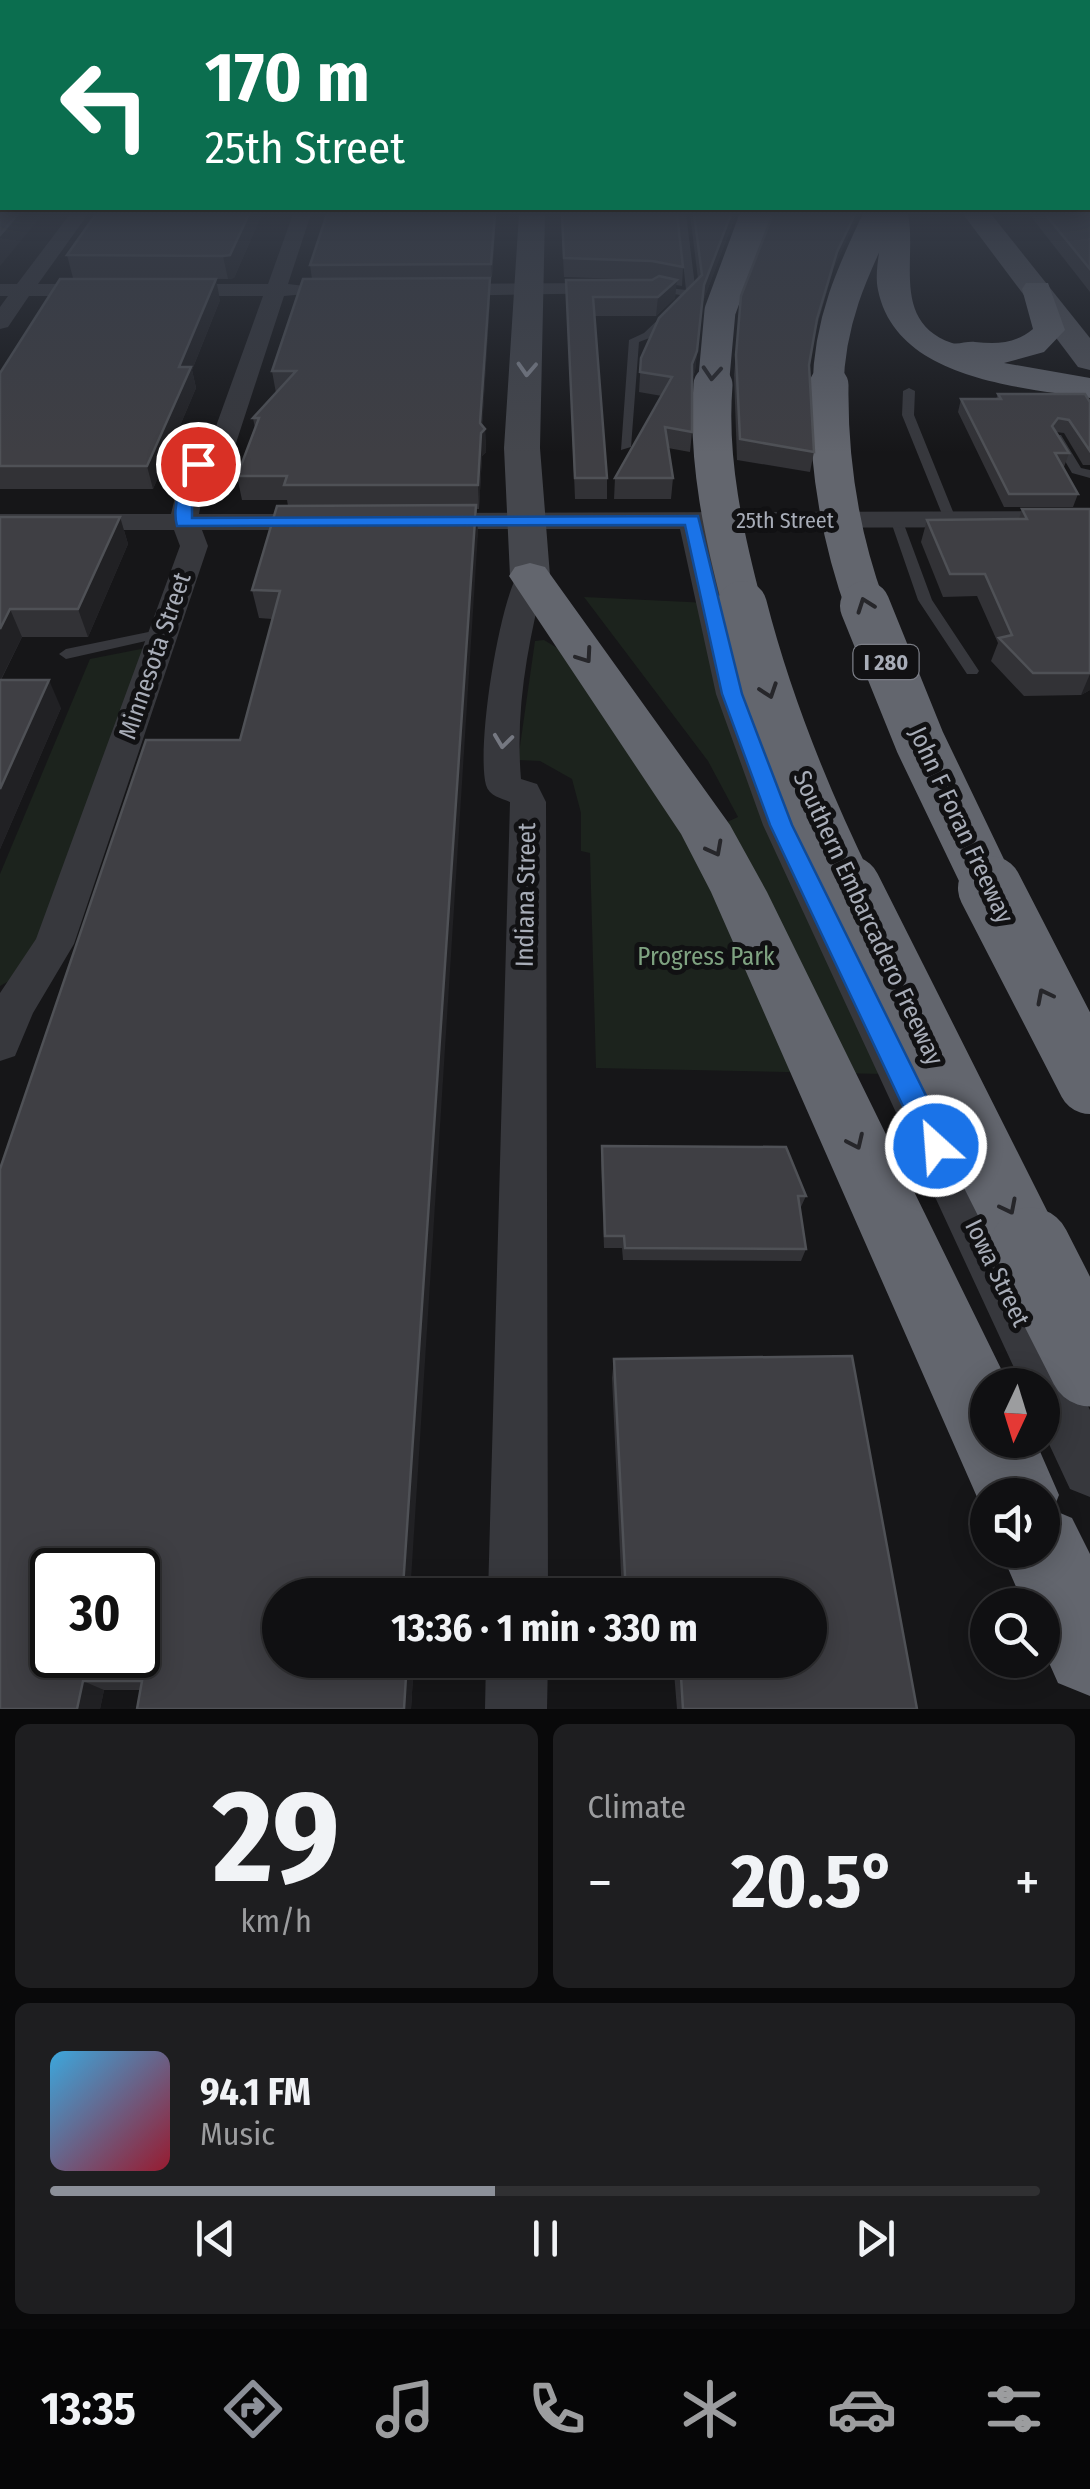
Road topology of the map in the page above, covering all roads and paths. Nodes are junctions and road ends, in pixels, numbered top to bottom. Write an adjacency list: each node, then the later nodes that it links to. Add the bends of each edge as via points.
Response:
1 (10, 294): 11 (street)
2 (274, 294): 28 (street, Minnesota Street, via 223,443 198,464)
3 (532, 294): 25 (main road, Indiana Street, one-way to 25, via 522,448)
4 (690, 294): 18 (lane, via 648,335 634,340)
5 (723, 294): 35 (highway, Southern Embarcadero Freeway, one-way to 35, bridge, via 712,368 714,469 738,593 793,759 841,871)
6 (843, 294): 34 (highway, John F Foran Freeway / I 280, one-way to 6, bridge, via 933,770 858,584 828,429 832,338)
7 (895, 294): 13 (highway)
8 (1038, 294): 13 (highway, via 1049,330 1024,349 984,353)
9 (1040, 294): 14 (main road)
10 (1061, 294): 12 (main road)
11 (0, 322)
12 (1090, 324)
13 (924, 337): 15 (highway, via 951,357 988,369)
14 (1090, 360)
15 (1090, 388)
16 (908, 391): 21 (lane, via 908,415)
17 (1057, 437): 19 (lane, via 1076,470)
18 (625, 447)
19 (1090, 474)
20 (896, 519): 21 (street, 25th Street); 23 (street, 25th Street); 32 (lane, via 925,600)
21 (950, 519): 22 (street, 25th Street)
22 (1090, 519)
23 (692, 520): 25 (street, 25th Street); 37 (street, Iowa Street, via 732,694 781,825)
24 (406, 521): 25 (street, 25th Street)
25 (526, 521): 29 (main road, Indiana Street)
26 (0, 522): 28 (street)
27 (350, 522): 28 (street)
28 (183, 523): 30 (street, Minnesota Street, via 194,546)
29 (530, 576): 36 (highway, one-way to 36, via 703,825); 39 (street, Indiana Street, one-way to 39, via 500,755 504,786 524,793 528,802)
30 (163, 632): 31 (lane); 33 (street, Minnesota Street, via 54,944)
31 (66, 654)
32 (972, 671)
33 (5, 1019)
34 (1090, 1082)
35 (1090, 1366)
36 (970, 1390)
37 (1090, 1468)
38 (1051, 1568): 40 (highway)
39 (518, 1578)
40 (1090, 1651)
41 (517, 1678): 42 (street)
42 (516, 1709)

